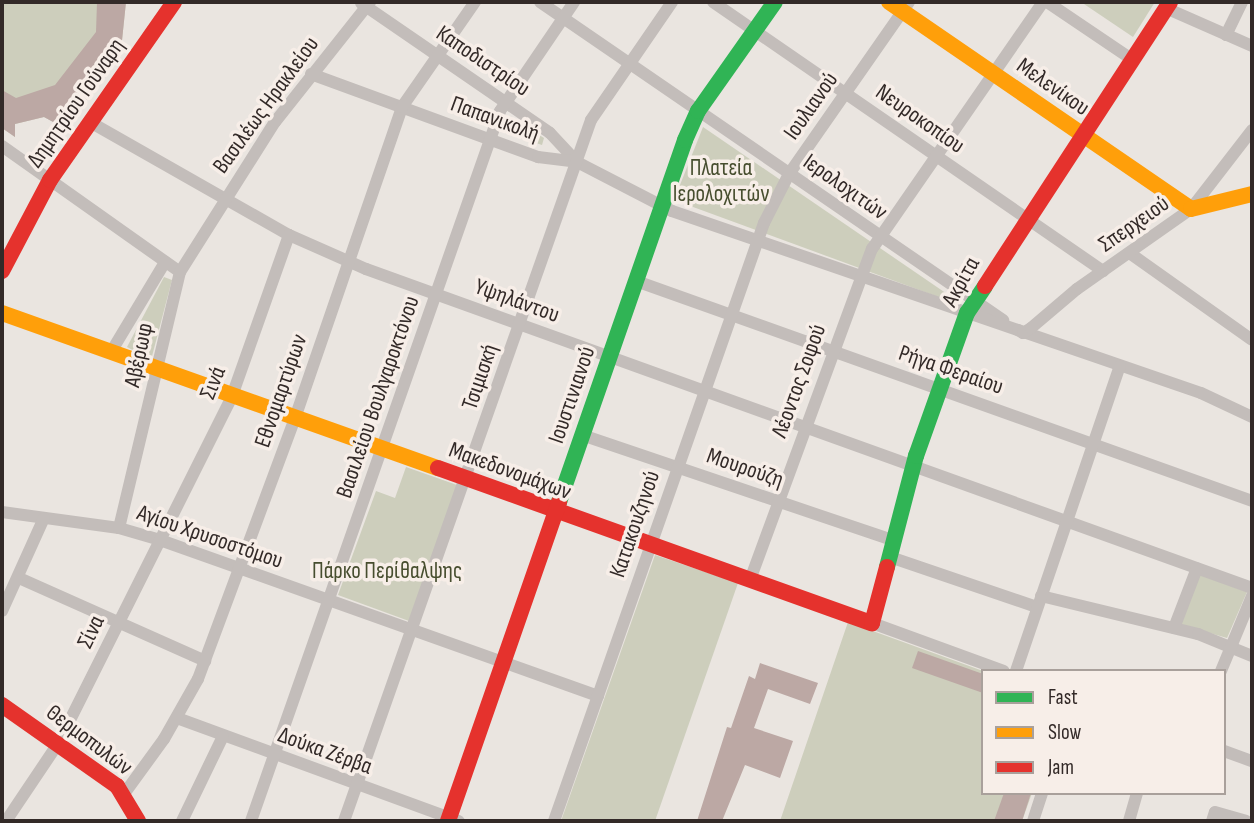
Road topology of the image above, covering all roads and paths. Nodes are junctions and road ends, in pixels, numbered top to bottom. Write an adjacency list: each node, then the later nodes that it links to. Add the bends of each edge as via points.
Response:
1 (174, 2): 26 (street, Δημητρίου Γούναρη)
2 (475, 2): 17 (street, Εθνομαρτύρων)
3 (540, 2): 13 (street, Ιερολοχιτών)
4 (574, 2): 13 (street, Βασιλείου Βουλγαροκτόνου)
5 (672, 2): 19 (street, Τσιμισκή)
6 (713, 2): 14 (street, Νευροκοπίου)
7 (775, 2): 14 (street, Ιουστινιανού)
8 (1045, 2): 18 (street); 20 (street, Λέοντος Σοφού)
9 (1242, 2): 15 (street)
10 (365, 3): 17 (street, Καποδιστρίου); 21 (street, Βασιλέως Ηρακλείου)
11 (901, 5): 20 (street, Μελενίκου); 22 (street, Ιουλιανού)
12 (1169, 5): 15 (street); 18 (street, Ακρίτα)
13 (563, 18): 19 (street, Ιερολοχιτών); 23 (street, Βασιλείου Βουλγαροκτόνου)
14 (755, 30): 22 (street, Νευροκοπίου); 25 (street, Ιουστινιανού)
15 (1226, 35): 16 (street)
16 (1252, 46)
17 (438, 55): 23 (street, Καποδιστρίου); 24 (street, Εθνομαρτύρων)
18 (1133, 60): 28 (street, Ακρίτα)
19 (629, 63): 25 (street, Ιερολοχιτών); 32 (street, Τσιμισκή, via 593,116)
20 (992, 73): 28 (street, Μελενίκου); 31 (street, Λέοντος Σοφού)
21 (311, 74): 24 (street, Παπανικολή); 36 (street, Βασιλέως Ηρακλείου)
22 (845, 93): 31 (street, Νευροκοπίου); 33 (street, Ιουλιανού)
23 (505, 102): 29 (street, Βασιλείου Βουλγαροκτόνου); 32 (street, Καποδιστρίου, via 550,133)
24 (402, 107): 29 (street, Παπανικολή); 45 (street, Εθνομαρτύρων)
25 (698, 111): 33 (street, Ιερολοχιτών); 37 (street, Ιουστινιανού)
26 (90, 122): 34 (street, Δημητρίου Γούναρη); 36 (street, Υψηλάντου)
27 (1252, 130): 38 (street, Σπερχειού)
28 (1083, 135): 38 (street, Μελενίκου); 39 (street, Ακρίτα)
29 (490, 139): 32 (street, Παπανικολή, via 544,159); 51 (street, Βασιλείου Βουλγαροκτόνου)
30 (5, 151): 34 (street)
31 (935, 155): 39 (street, Νευροκοπίου); 41 (street, Λέοντος Σοφού)
32 (577, 162): 37 (street, Παπανικολή); 55 (street, Τσιμισκή)
33 (789, 174): 41 (street, Ιερολοχιτών); 42 (street, Ιουλιανού)
34 (50, 180): 44 (street); 46 (street, Δημητρίου Γούναρη)
35 (1252, 194): 38 (street)
36 (224, 200): 40 (street, Υψηλάντου); 48 (street, Αβέρωφ)
37 (662, 206): 42 (street, Ιερολοχιτών); 50 (street, Ιουστινιανού)
38 (1191, 209): 43 (street, Σπερχειού)
39 (1026, 218): 47 (street, Νευροκοπίου); 52 (street, Ακρίτα)
40 (289, 235): 45 (street, Υψηλάντου); 65 (street, Σινά)
41 (878, 237): 49 (street, Λέοντος Σοφού); 52 (street, Ιερολοχιτών)
42 (757, 240): 49 (street, Ιερολοχιτών); 54 (street, Κατακουζηνού)
43 (1131, 254): 47 (street, Σπερχειού); 57 (street)
44 (165, 262): 48 (street); 59 (street)
45 (348, 262): 51 (street, Υψηλάντου); 67 (street, Εθνομαρτύρων)
46 (2, 271)
47 (1103, 271): 56 (street, Σπερχειού)
48 (180, 272): 62 (street, Αβέρωφ)
49 (859, 275): 52 (street, Ιερολοχιτών); 58 (street, Λέοντος Σοφού)
50 (636, 281): 54 (street, Ρήγα Φεραίου); 60 (street, Ιουστινιανού)
51 (436, 294): 55 (street, Υψηλάντου); 71 (street, Βασιλείου Βουλγαροκτόνου)
52 (970, 307): 56 (street, Ιερολοχιτών); 63 (street, Ακρίτα)
53 (2, 313): 59 (street, Μακεδονομάχων)
54 (731, 314): 58 (street, Ρήγα Φεραίου); 64 (street, Κατακουζηνού)
55 (521, 325): 60 (street, Υψηλάντου); 74 (street, Τσιμισκή)
56 (1023, 333): 61 (street, Ιερολοχιτών)
57 (1252, 340)
58 (832, 350): 63 (street, Ρήγα Φεραίου); 68 (street, Λέοντος Σοφού)
59 (111, 352): 62 (street, Μακεδονομάχων)
60 (609, 356): 64 (street, Υψηλάντου); 69 (street, Ιουστινιανού)
61 (1120, 366): 66 (street, Ιερολοχιτών, via 1202,393); 70 (street)
62 (158, 369): 65 (street, Μακεδονομάχων); 81 (street, Αβέρωφ)
63 (940, 388): 70 (street, Ρήγα Φεραίου); 72 (street, Ακρίτα)
64 (704, 391): 68 (street, Υψηλάντου); 73 (street, Κατακουζηνού)
65 (232, 396): 67 (street, Μακεδονομάχων); 82 (street, Σινά)
66 (1252, 416)
67 (295, 418): 71 (street, Μακεδονομάχων); 85 (street, Εθνομαρτύρων)
68 (805, 427): 72 (street, Υψηλάντου); 76 (street, Λέοντος Σοφού)
69 (582, 435): 73 (street, Μουρούζη); 78 (street, Ιουστινιανού)
70 (1094, 442): 75 (street, Ρήγα Φεραίου); 80 (street)
71 (382, 450): 74 (street, Μακεδονομάχων); 91 (street, Βασιλείου Βουλγαροκτόνου)
72 (914, 466): 80 (street, Υψηλάντου); 84 (street, Ακρίτα)
73 (677, 468): 76 (street, Μουρούζη); 83 (street, Κατακουζηνού)
74 (467, 480): 78 (street, Μακεδονομάχων); 97 (street, Τσιμισκή)
75 (1252, 501)
76 (778, 502): 84 (street, Μουρούζη); 88 (street, Λέοντος Σοφού)
77 (2, 512): 79 (street, Αγίου Χρυσοστόμου)
78 (555, 512): 83 (street, Μακεδονομάχων); 101 (street, Ιουστινιανού)
79 (44, 518): 81 (street, Αγίου Χρυσοστόμου); 87 (street)
80 (1067, 521): 86 (street, Υψηλάντου); 92 (street)
81 (119, 528): 82 (street, Αγίου Χρυσοστόμου)
82 (160, 540): 85 (street, Αγίου Χρυσοστόμου); 95 (street, Σίνα)
83 (650, 545): 88 (street, Μακεδονομάχων); 105 (street, Κατακουζηνού)
84 (893, 549): 92 (street, Μουρούζη); 94 (street, Ακρίτα)
85 (240, 568): 91 (street, Αγίου Χρυσοστόμου); 100 (street, Εθνομαρτύρων)
86 (1197, 568): 89 (street, Υψηλάντου); 96 (street)
87 (19, 578): 93 (street); 95 (street)
88 (750, 580): 94 (street, Μακεδονομάχων)
89 (1252, 588)
90 (1252, 596): 98 (street)
91 (329, 600): 97 (street, Αγίου Χρυσοστόμου); 111 (street, Βασιλείου Βουλγαροκτόνου)
92 (1039, 602): 96 (street, Μουρούζη); 103 (street)
93 (2, 611)
94 (872, 622): 102 (street, Μακεδονομάχων)
95 (118, 623): 100 (street); 109 (street, Σίνα)
96 (1174, 628): 98 (street, Μουρούζη)
97 (414, 630): 101 (street, Αγίου Χρυσοστόμου); 113 (street, Τσιμισκή)
98 (1230, 646): 99 (street, Μουρούζη); 104 (street)
99 (1252, 656)
100 (205, 661): 107 (street, Εθνομαρτύρων)
101 (503, 662): 105 (street, Αγίου Χρυσοστόμου); 119 (street, Ιουστινιανού)
102 (999, 669)
103 (1017, 669)
104 (1222, 669)
105 (598, 696): 124 (street, Κατακουζηνού)
106 (2, 705): 109 (street, Θερμοπυλών)
107 (177, 718): 108 (street, Δούκα Ζέρβα); 114 (street, Εθνομαρτύρων)
108 (223, 736): 111 (street, Δούκα Ζέρβα); 121 (street)
109 (59, 742): 114 (street, Θερμοπυλών); 117 (street)
110 (1226, 752): 112 (street)
111 (274, 756): 113 (street, Δούκα Ζέρβα); 122 (street, Βασιλείου Βουλγαροκτόνου)
112 (1252, 761)
113 (357, 785): 119 (street, Δούκα Ζέρβα); 123 (street, Τσιμισκή)
114 (124, 794): 120 (street, Θερμοπυλών)
115 (1041, 795): 125 (street)
116 (1136, 795): 126 (street)
117 (6, 815)
118 (1214, 817): 127 (street)
119 (452, 820)
120 (138, 821)
121 (182, 821)
122 (251, 821)
123 (344, 821)
124 (554, 821)
125 (1033, 821)
126 (1129, 821)
127 (1246, 821)

